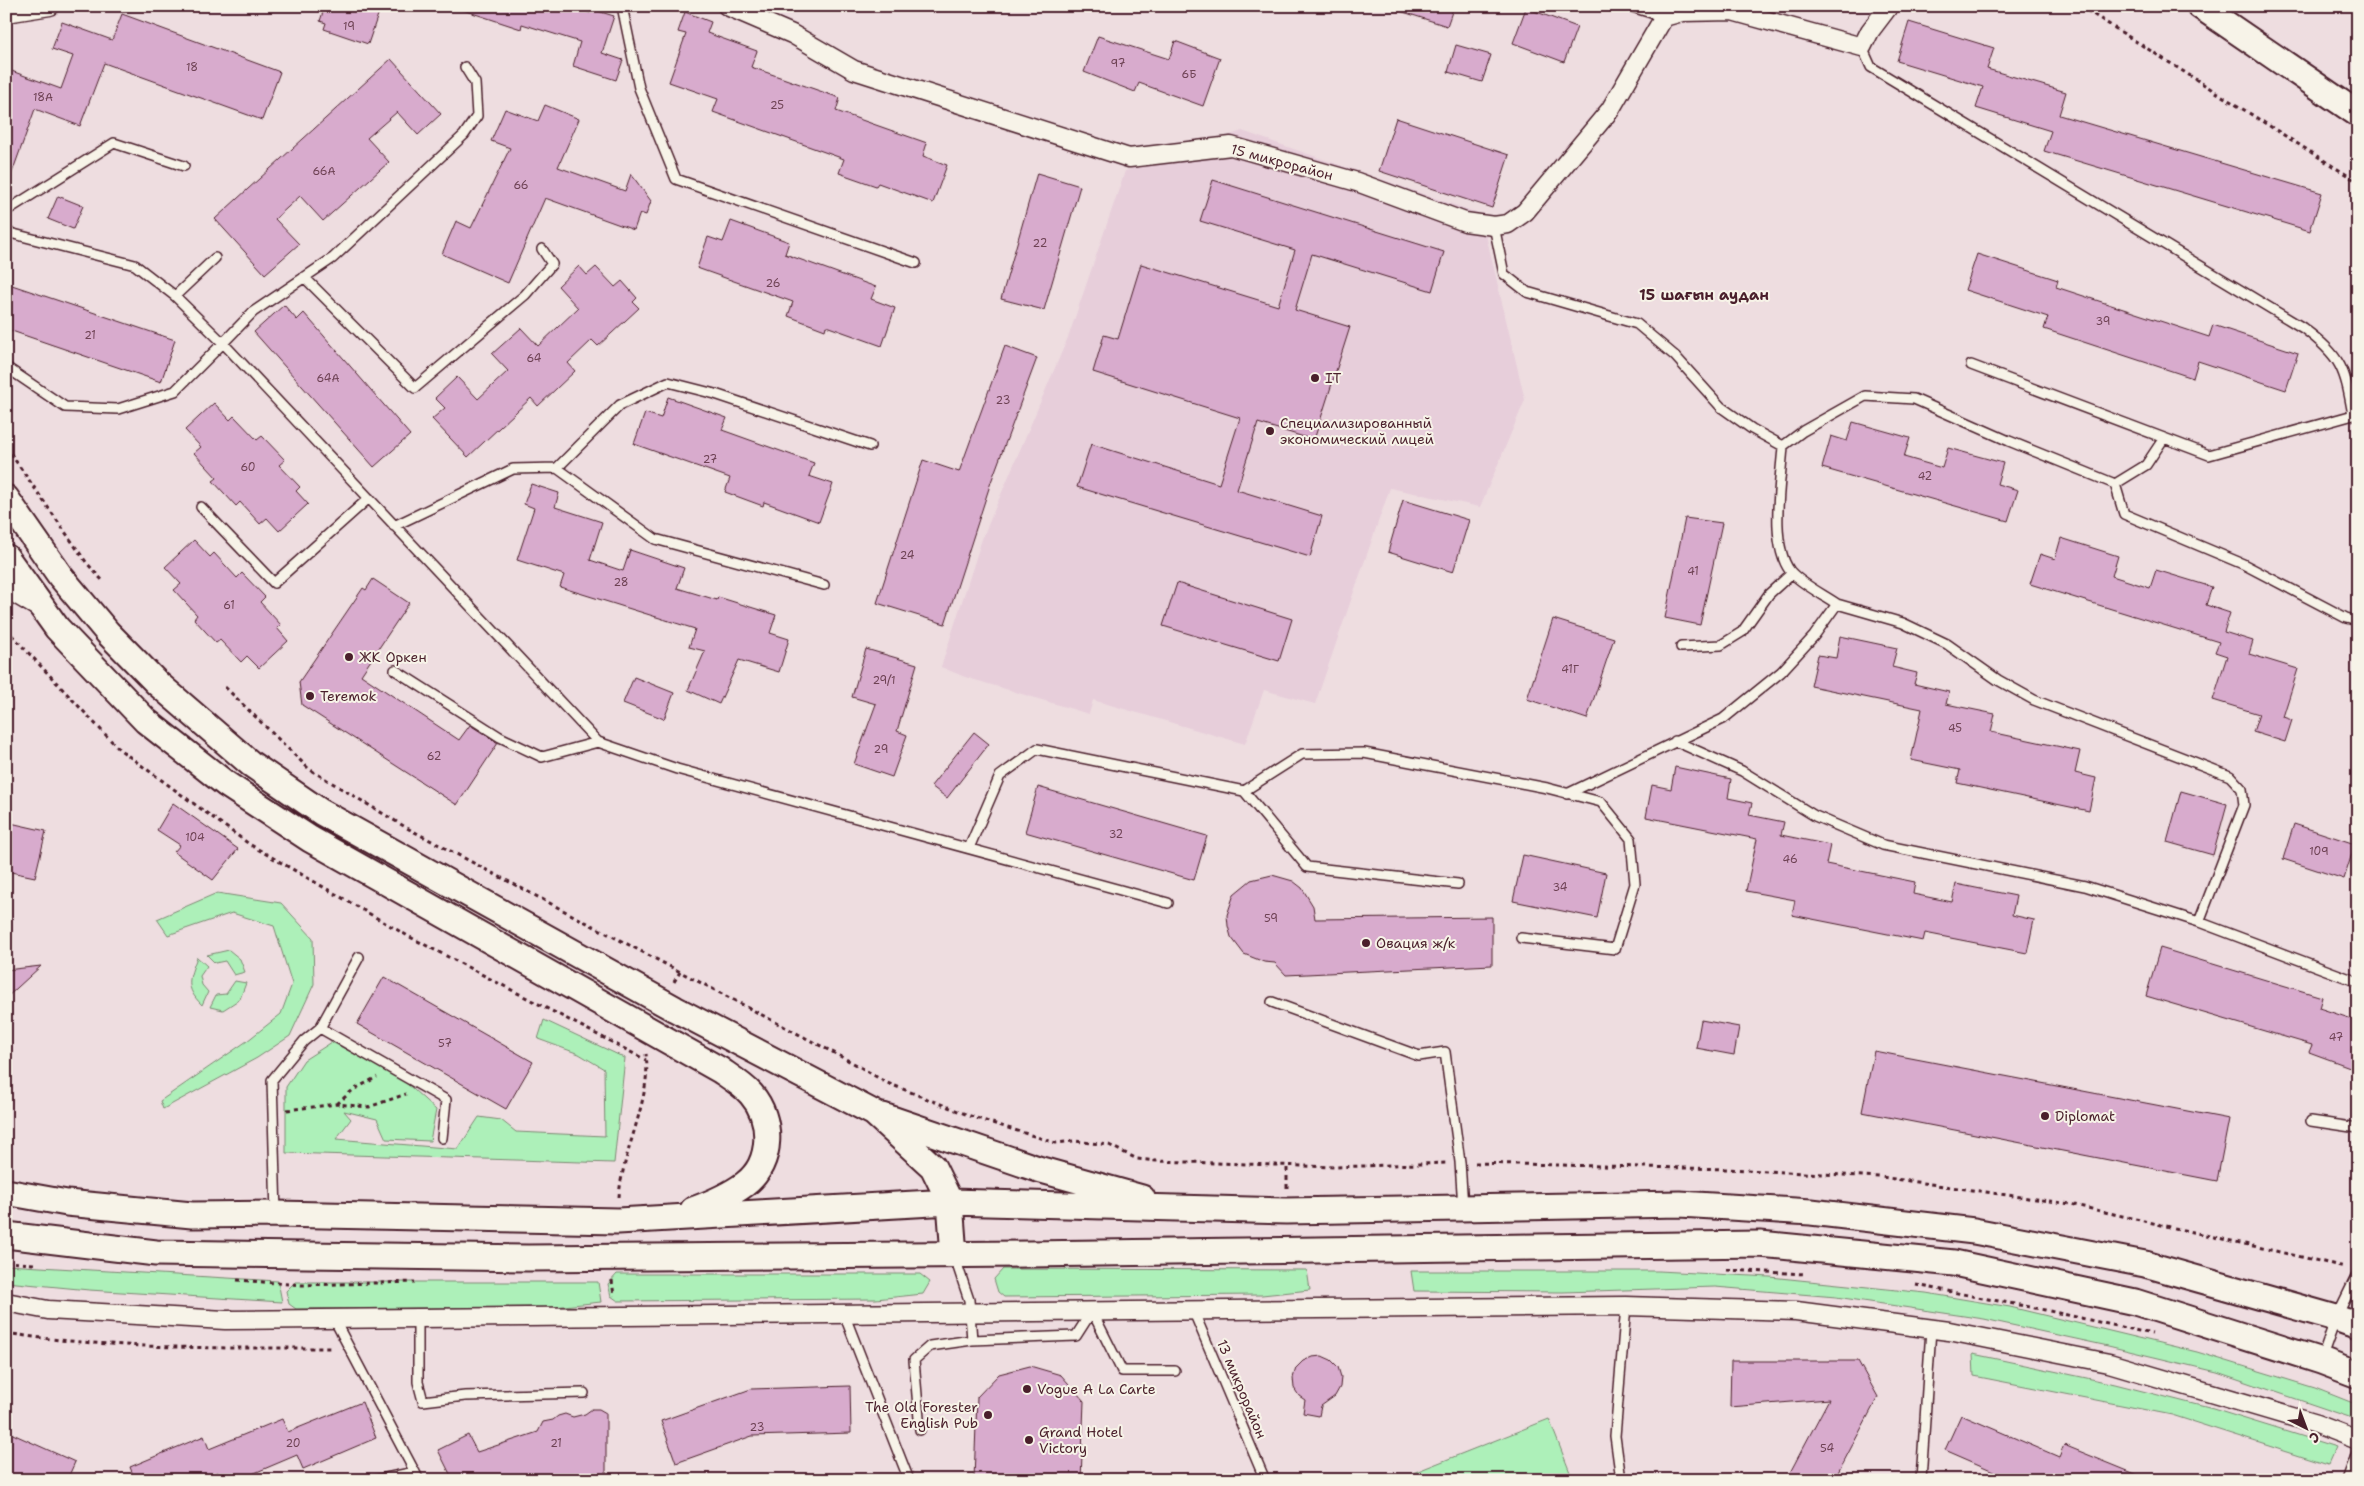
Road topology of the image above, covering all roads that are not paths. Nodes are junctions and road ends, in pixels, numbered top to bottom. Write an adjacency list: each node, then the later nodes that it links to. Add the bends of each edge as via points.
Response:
1 (50, 6): 7 (street)
2 (622, 6): 18 (lane, via 639,88 676,179)
3 (727, 6): 14 (street, 15 микрорайон, via 792,34 854,70 1129,158 1231,146 1357,182 1464,222)
4 (1629, 6): 8 (lane)
5 (2200, 6): 11 (main road)
6 (1885, 7): 9 (street)
7 (6, 13)
8 (1664, 17): 9 (street, via 1696,10 1732,11); 14 (street, 15 микрорайон, via 1610,110 1525,212 1508,224)
9 (1862, 46): 24 (lane, via 1871,67 2324,344 2338,359 2347,379)
10 (465, 67): 19 (lane, via 475,83 477,116 464,135 333,258)
11 (2358, 114)
12 (184, 166): 13 (lane, via 114,143)
13 (6, 211)
14 (1494, 226): 27 (lane, via 1504,274 1527,292 1637,324 1675,356 1721,407)
15 (6, 232): 20 (lane, via 135,266)
16 (542, 249): 19 (lane, via 552,264 525,295 415,388)
17 (215, 258): 20 (lane)
18 (916, 263)
19 (304, 278): 21 (lane, via 253,312)
20 (175, 296): 21 (lane)
21 (223, 343): 23 (lane, via 175,391 118,409 65,407); 31 (lane)
22 (1971, 365): 25 (lane)
23 (6, 367)
24 (2355, 415): 25 (lane, via 2210,455)
25 (2164, 438): 29 (lane, via 2146,464)
26 (870, 446): 28 (lane, via 668,382 620,405)
27 (1783, 446): 29 (lane, via 1865,396 1914,399); 35 (lane, via 1778,528 1784,561)
28 (557, 468): 33 (lane, via 513,469); 36 (lane, via 655,539)
29 (2115, 484): 40 (lane, via 2124,514 2243,564 2346,618)
30 (6, 498): 56 (main road, via 61,577 108,634 157,682 251,764 321,812 675,1009)
31 (369, 498): 32 (lane, via 274,584); 33 (lane)
32 (201, 507)
33 (394, 526): 44 (lane)
34 (6, 557): 39 (main road)
35 (1792, 573): 38 (lane); 41 (lane, via 1769,594 1742,632 1721,646)
36 (824, 585)
37 (6, 592): 39 (street)
38 (1837, 604): 43 (lane, via 1814,636 1781,672 1723,718); 50 (lane, via 1903,623 1947,644 1998,680 2034,700 2230,776 2242,789 2244,805)
39 (45, 611): 65 (main road, via 57,628 146,721 226,784 310,838 720,1070 751,1093 765,1116 764,1159 747,1183 721,1200)
40 (2358, 621)
41 (1681, 647)
42 (395, 670): 44 (lane, via 500,737 542,757)
43 (1675, 741): 46 (lane); 50 (lane, via 1742,771 1815,816 1882,844 2085,886)
44 (598, 742): 47 (lane, via 676,769)
45 (1244, 791): 46 (lane, via 1302,754 1364,753); 47 (lane, via 1037,749 1000,776); 48 (lane, via 1307,867)
46 (1567, 794): 51 (lane, via 1601,802 1631,839 1635,884 1615,949)
47 (969, 848): 49 (lane)
48 (1458, 884)
49 (1168, 903)
50 (2199, 922): 53 (lane)
51 (1521, 938)
52 (359, 957): 55 (lane)
53 (2358, 982)
54 (1272, 1002): 62 (lane, via 1419,1056 1445,1052)
55 (320, 1028): 59 (lane, via 446,1100); 64 (lane, via 304,1041 272,1080)
56 (874, 1113): 61 (main road, via 933,1167); 63 (main road, via 1038,1169)
57 (2311, 1121): 58 (lane)
58 (2358, 1128)
59 (442, 1138)
60 (6, 1192): 64 (main road, via 67,1203 192,1215)
61 (950, 1202): 63 (main road); 65 (main road); 67 (main road)
62 (1463, 1208): 63 (main road); 77 (main road, via 1680,1204 1811,1212 1974,1231 2146,1264)
63 (1181, 1209)
64 (276, 1214): 65 (main road, via 582,1221)
65 (668, 1219)
66 (6, 1235): 67 (main road, via 156,1253 528,1258)
67 (954, 1255): 73 (lane, via 969,1300); 80 (main road, via 1760,1244 1963,1265 2135,1302)
68 (2354, 1271): 77 (lane)
69 (6, 1302): 76 (street, via 48,1310 216,1320)
70 (1626, 1306): 71 (street); 78 (street, via 1796,1311); 91 (lane, via 1614,1436)
71 (1193, 1310): 72 (street); 90 (lane, 13 микрорайон)
72 (1092, 1311): 73 (street); 79 (lane, via 1076,1336); 81 (lane, via 1122,1371)
73 (969, 1312): 74 (street); 79 (lane)
74 (844, 1314): 75 (street); 89 (lane)
75 (418, 1318): 76 (street); 83 (lane, via 418,1382 423,1401 465,1396)
76 (334, 1319): 87 (lane)
77 (2347, 1322): 80 (lane)
78 (1931, 1329): 85 (street, via 2109,1363 2316,1424); 92 (lane)
79 (972, 1340): 84 (lane, via 930,1346 914,1360)
80 (2321, 1361): 82 (main road)
81 (1175, 1372)
82 (2358, 1375)
83 (584, 1393)
84 (920, 1430)
85 (2358, 1440)
86 (2358, 1450): 93 (lane)
87 (417, 1476): 88 (lane)
88 (376, 1480)
89 (909, 1480)
90 (1265, 1480)
91 (1620, 1480)
92 (1921, 1480)
93 (2347, 1480)

